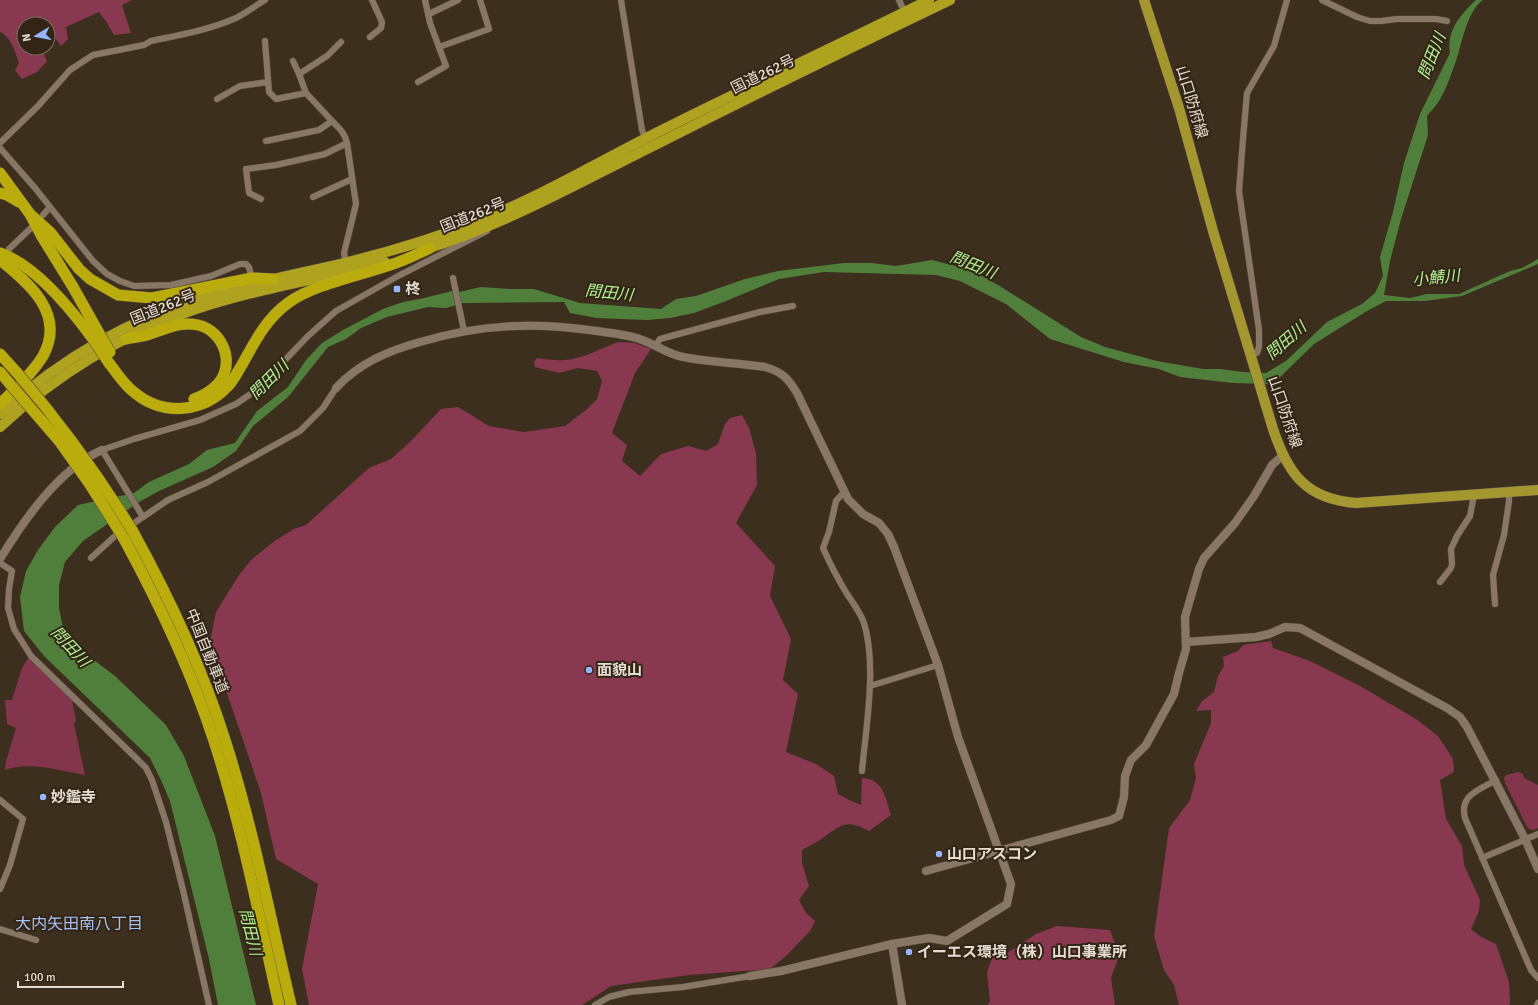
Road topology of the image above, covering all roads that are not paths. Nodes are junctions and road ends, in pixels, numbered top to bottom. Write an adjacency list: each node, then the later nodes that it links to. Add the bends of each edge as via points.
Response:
1 (265, 0): 28 (street, via 247,12 222,23 144,45 93,55 70,70)
2 (372, 0): 16 (street, via 382,22 381,28)
3 (425, 0): 13 (street)
4 (458, 0): 13 (street)
5 (480, 0): 19 (street, via 489,29)
6 (621, 0): 30 (street, via 642,130)
7 (899, 0): 14 (street)
8 (929, 0): 14 (highway, 国道262号)
9 (950, 0): 14 (highway, 国道262号)
10 (1144, 0): 55 (main road, 山口防府線, via 1179,108)
11 (1287, 0): 55 (street, via 1274,46 1247,93 1239,191 1259,330 1257,353)
12 (1322, 0): 15 (street, via 1370,21)
13 (429, 14): 19 (street)
14 (906, 16): 30 (highway, 国道262号)
15 (1447, 21)
16 (370, 37)
17 (265, 42): 22 (street)
18 (341, 42): 21 (street, via 327,56)
19 (439, 47): 23 (street, via 446,66)
20 (293, 61): 21 (street)
21 (298, 74): 24 (street)
22 (268, 82): 24 (street, via 269,92 276,99); 25 (street, via 240,86)
23 (418, 82)
24 (306, 93): 26 (street)
25 (217, 99)
26 (332, 121): 27 (street, via 319,130); 29 (street, via 343,131)
27 (266, 141)
28 (0, 143)
29 (347, 143): 33 (street); 37 (street, via 325,154 246,169 249,193)
30 (647, 143): 35 (highway, 国道262号); 45 (highway, 国道262号, via 484,219)
31 (0, 148): 38 (street)
32 (0, 173): 39 (highway)
33 (352, 179): 36 (street); 45 (street, via 356,204 344,253)
34 (0, 193): 39 (highway, via 13,198)
35 (559, 193): 42 (highway, 国道262号, via 497,222); 62 (street, via 336,311 308,336 266,382 236,404 200,420)
36 (314, 197)
37 (260, 198)
38 (50, 207): 40 (street); 48 (street, via 93,261 120,281 134,286 171,285 211,276 240,264 249,267)
39 (27, 209): 48 (highway, via 50,232 79,269 90,279 118,295 152,298); 51 (highway, via 73,286)
40 (43, 215)
41 (32, 227): 43 (street)
42 (430, 248): 52 (highway, 国道262号, via 362,268 209,305 164,321); 56 (highway, via 393,264 306,293 288,303 264,327 228,386 213,399 196,406 183,409 168,408 150,402 124,383)
43 (5, 251): 51 (highway, via 54,293)
44 (0, 260): 59 (highway, via 37,293 46,308 50,324 49,339 43,355 30,373)
45 (346, 263): 46 (highway, 国道262号)
46 (273, 279): 48 (highway)
47 (453, 280): 50 (street)
48 (252, 281): 60 (highway, 国道262号, via 172,308 108,337 44,378)
49 (793, 306): 53 (street, via 760,312 660,339)
50 (464, 329): 53 (street, via 563,326 632,337); 58 (street, via 388,352 356,370)
51 (96, 337): 56 (highway, bridge)
52 (126, 339): 56 (highway, via 181,324 209,329 220,339 226,352 225,373 218,384 205,395 181,402 169,401 142,390); 61 (highway, 国道262号, via 76,367)
53 (656, 345): 65 (street, via 682,357 765,367 786,377 797,393)
54 (0, 354): 94 (highway, 中国自動車道, bridge, via 45,405 102,482 156,573 183,629 206,684 242,794)
55 (1250, 355): 63 (main road, 山口防府線)
56 (112, 361)
57 (0, 372): 93 (highway, 中国自動車道, bridge, via 60,442 89,483 123,537 172,634 214,742 242,846)
58 (336, 388): 68 (street, via 323,408 300,431 208,482)
59 (0, 404)
60 (0, 414)
61 (0, 426)
62 (102, 450): 68 (street); 70 (street, via 88,456 52,490 21,527)
63 (1282, 456): 67 (main road, 山口防府線, via 1294,474 1308,488 1330,499 1343,502 1373,503); 74 (street, via 1272,465 1235,523 1204,558 1185,617)
64 (1538, 490): 66 (main road, 山口防府線)
65 (844, 492): 75 (street, via 853,506 879,523 888,534); 76 (street, via 836,501 824,548 863,622 868,642)
66 (1509, 493): 67 (main road, 山口防府線); 73 (street, via 1504,535 1493,575)
67 (1474, 495): 72 (street, via 1470,516 1451,550 1451,568)
68 (141, 514): 69 (street)
69 (91, 558)
70 (0, 560)
71 (0, 563): 92 (street, via 12,571 8,608 14,629 31,656 146,768 152,780 172,847)
72 (1440, 582)
73 (1495, 604)
74 (1186, 642): 78 (street, via 1256,637 1285,627 1300,628 1460,717); 82 (street, via 1185,657 1178,673 1174,694 1146,744 1131,760 1125,776 1124,797 1119,816)
75 (938, 665): 76 (street); 82 (street, via 958,737)
76 (870, 686): 77 (street)
77 (862, 771)
78 (1496, 780): 81 (street); 83 (street, via 1471,794 1463,810)
79 (0, 800): 86 (street, via 23,819 10,865)
80 (1538, 834): 81 (street)
81 (1525, 839): 83 (street); 84 (street)
82 (998, 850): 85 (street); 89 (street, via 1011,884 1007,904 947,941 929,938)
83 (1482, 858): 91 (street, via 1531,970)
84 (1538, 869)
85 (926, 870)
86 (0, 889)
87 (0, 929): 88 (street)
88 (36, 940)
89 (892, 944): 90 (street); 96 (street)
90 (750, 976): 95 (street, via 683,987 629,992 609,997)
91 (1538, 978)
92 (208, 1005)
93 (279, 1005)
94 (291, 1005)
95 (595, 1005)
96 (902, 1005)

